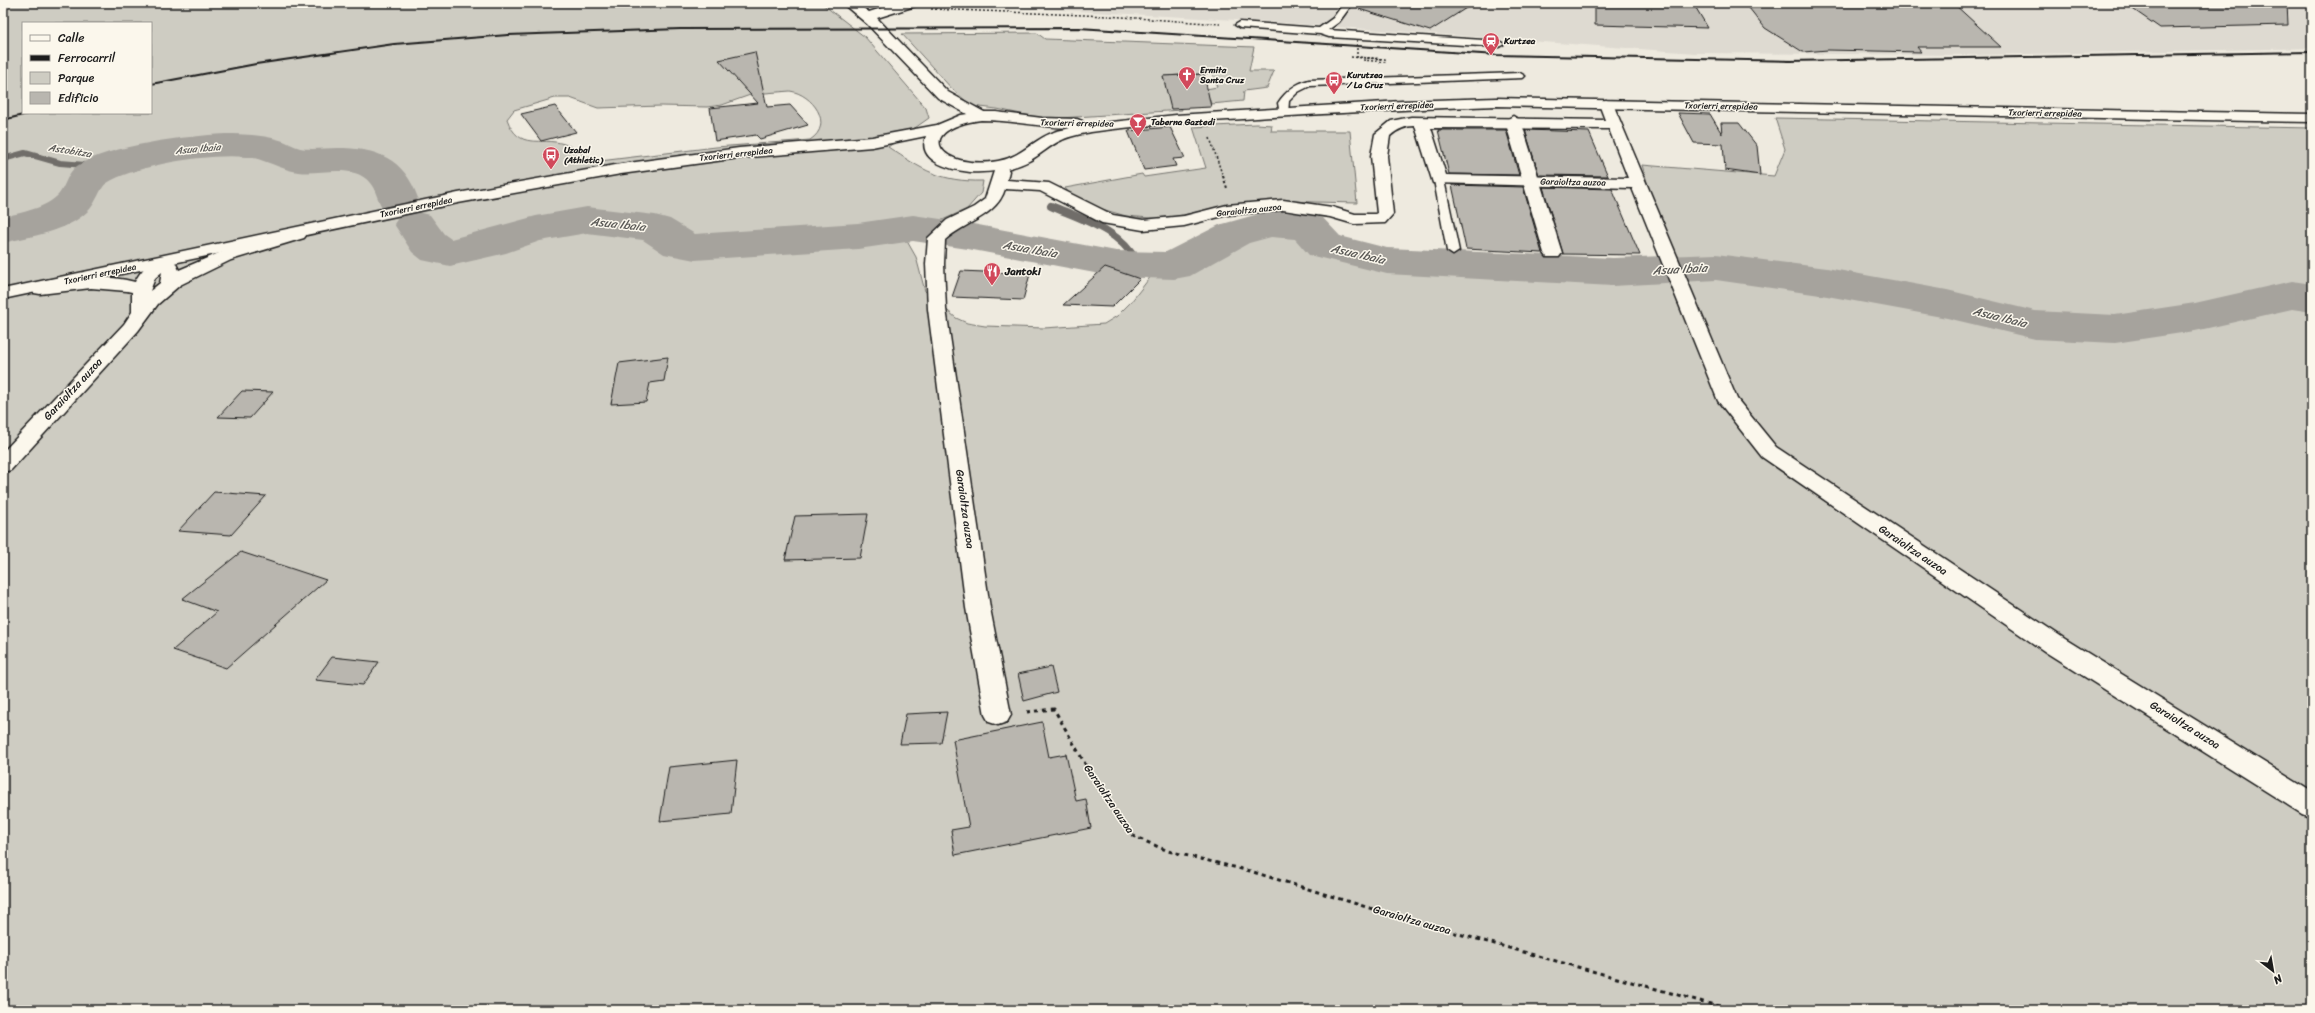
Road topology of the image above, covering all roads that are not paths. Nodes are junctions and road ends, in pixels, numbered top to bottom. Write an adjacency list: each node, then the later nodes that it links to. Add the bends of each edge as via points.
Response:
1 (848, 3): 4 (street)
2 (910, 3): 4 (street)
3 (1349, 3): 6 (lane, via 1336,20)
4 (867, 17): 9 (street)
5 (1240, 25): 6 (lane)
6 (1321, 32): 7 (lane)
7 (1498, 44)
8 (1520, 76): 11 (lane, via 1309,83 1291,92 1283,103)
9 (943, 95): 12 (street); 18 (street, via 953,115)
10 (1606, 104): 11 (street, Txorierri errepidea, via 1496,102); 13 (street, Txorierri errepidea); 19 (street, Garaioltza auzoa)
11 (1284, 112): 17 (street, Txorierri errepidea)
12 (981, 116): 14 (street, Txorierri errepidea, via 996,116); 18 (street, Txorierri errepidea)
13 (2312, 118)
14 (1023, 122): 17 (street, Txorierri errepidea); 22 (street, Txorierri errepidea, via 1033,128 1038,135 1038,143)
15 (1513, 122): 16 (street); 19 (street); 25 (street)
16 (1422, 123): 24 (street); 27 (street, Garaioltza auzoa, via 1410,120 1397,123 1383,134 1379,156 1385,214 1379,219 1354,219 1332,212 1283,205 1227,210 1184,221 1143,225 1108,218 1043,186)
17 (1130, 124): 22 (street, Txorierri errepidea, via 1090,128 1057,136)
18 (948, 125): 20 (street, Txorierri errepidea, via 901,138); 21 (street, via 934,135 931,143)
19 (1614, 125): 26 (street, Garaioltza auzoa)
20 (834, 144): 21 (street, Txorierri errepidea, via 868,144); 28 (street, Txorierri errepidea, via 739,153 621,169)
21 (933, 151): 23 (street, Txorierri errepidea, via 940,159 954,164 971,167)
22 (1033, 151): 23 (street, Txorierri errepidea, via 1023,158)
23 (1001, 166): 27 (street)
24 (1439, 180): 25 (street, Garaioltza auzoa); 29 (lane)
25 (1531, 181): 26 (street, Garaioltza auzoa); 30 (street)
26 (1640, 183): 38 (street, Garaioltza auzoa, via 1728,402 1769,452 2056,646)
27 (1000, 184): 37 (street, Garaioltza auzoa, via 992,201 982,211 953,224 937,238 935,264 938,309 978,608)
28 (328, 225): 31 (street, Txorierri errepidea); 32 (street, Garaioltza auzoa, via 210,263)
29 (1453, 251)
30 (1553, 253)
31 (166, 260): 32 (street, via 170,264 171,272); 33 (street, via 147,275); 34 (street, Txorierri errepidea)
32 (168, 286): 35 (street, Garaioltza auzoa)
33 (141, 289): 34 (street, via 124,283 104,282); 35 (street)
34 (8, 293)
35 (141, 312): 36 (street, Garaioltza auzoa, via 131,327)
36 (3, 465)
37 (998, 715)
38 (2312, 806)

